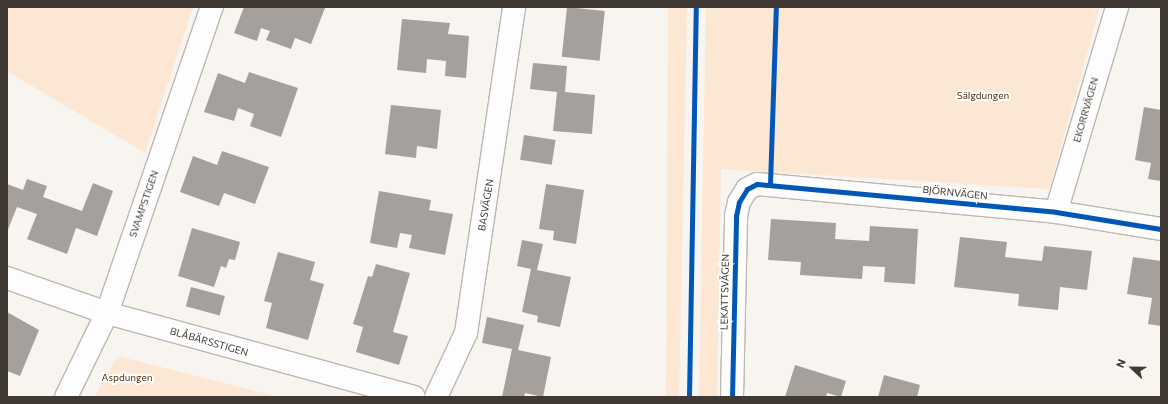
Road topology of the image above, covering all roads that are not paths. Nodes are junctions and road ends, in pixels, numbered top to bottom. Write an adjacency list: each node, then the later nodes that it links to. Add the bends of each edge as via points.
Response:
1 (212, 7): 8 (street, SVAMPSTIGEN)
2 (514, 7): 11 (street, BASVÄGEN, via 466,333)
3 (1117, 7): 5 (street, EKORRVÄGEN)
4 (747, 190): 5 (street, BJÖRNVÄGEN, via 770,184); 12 (street, LEKATTSVÄGEN, via 739,202 736,216)
5 (1056, 212): 6 (street, BJÖRNVÄGEN)
6 (1161, 229)
7 (7, 278): 8 (street, BLÅBÄRSSTIGEN)
8 (107, 313): 9 (street, SVAMPSTIGEN); 10 (street, BLÅBÄRSSTIGEN)
9 (66, 397)
10 (414, 397)
11 (436, 397)
12 (732, 397)

